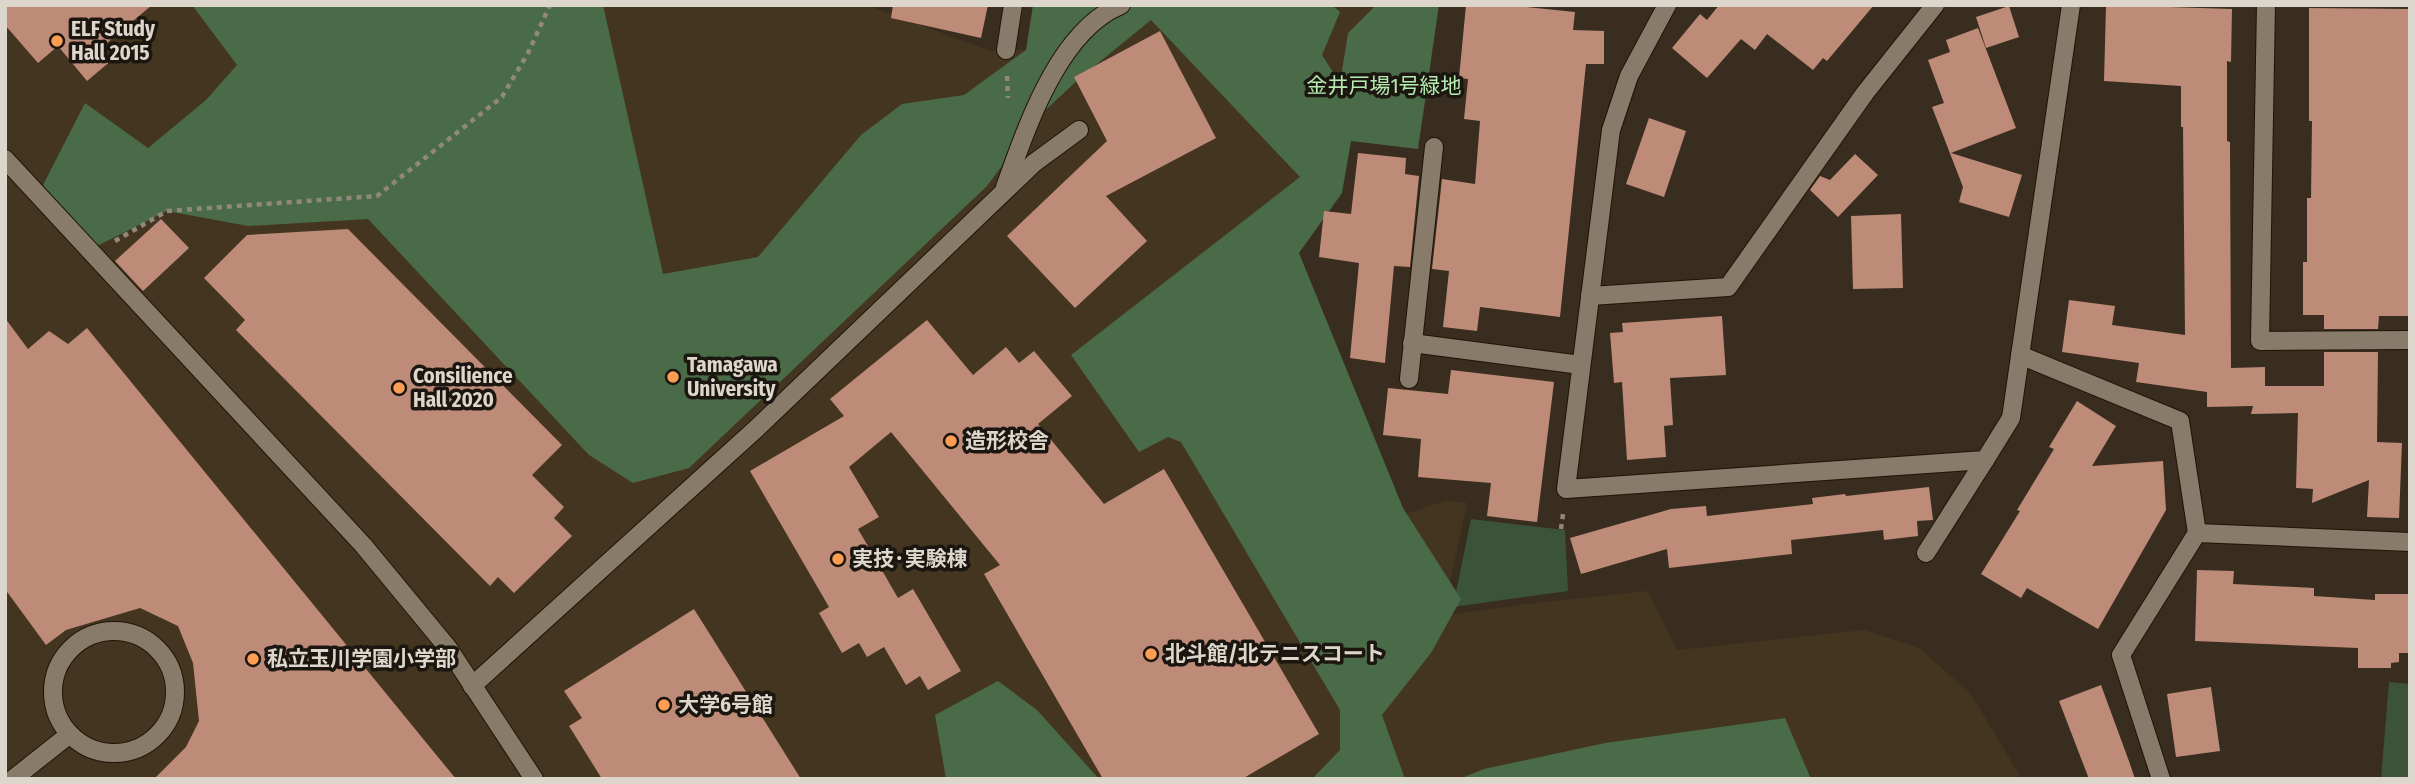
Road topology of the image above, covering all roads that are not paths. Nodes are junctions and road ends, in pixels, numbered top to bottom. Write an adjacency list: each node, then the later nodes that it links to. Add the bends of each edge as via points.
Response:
1 (1013, 5): 7 (street)
2 (1121, 5): 11 (street, via 1076,38 1035,107)
3 (1667, 5): 12 (street, via 1629,76 1611,130)
4 (1935, 5): 12 (street, via 1849,116 1728,287)
5 (2071, 5): 15 (street)
6 (2266, 5): 13 (street, via 2260,341)
7 (1006, 50)
8 (1079, 130): 11 (street, via 1034,163)
9 (1434, 147): 14 (street)
10 (5, 159): 22 (street, via 363,545 448,648)
11 (1003, 194): 22 (street, via 757,428)
12 (1590, 296): 16 (street)
13 (2410, 340)
14 (1412, 343): 16 (street); 17 (street)
15 (2020, 355): 18 (street, via 2011,418); 19 (street, via 2180,421)
16 (1581, 365): 18 (street, via 1566,489)
17 (1409, 379)
18 (1985, 460): 21 (street)
19 (2197, 533): 20 (street); 26 (street, via 2121,655)
20 (2410, 542)
21 (1926, 553)
22 (472, 686): 25 (street)
23 (70, 734): 23 (street, via 55,710 53,689 69,650 86,638 127,632 147,640 163,654 176,692 164,729 150,742 115,754 96,751); 24 (street)
24 (13, 779)
25 (534, 779)
26 (2161, 779)

